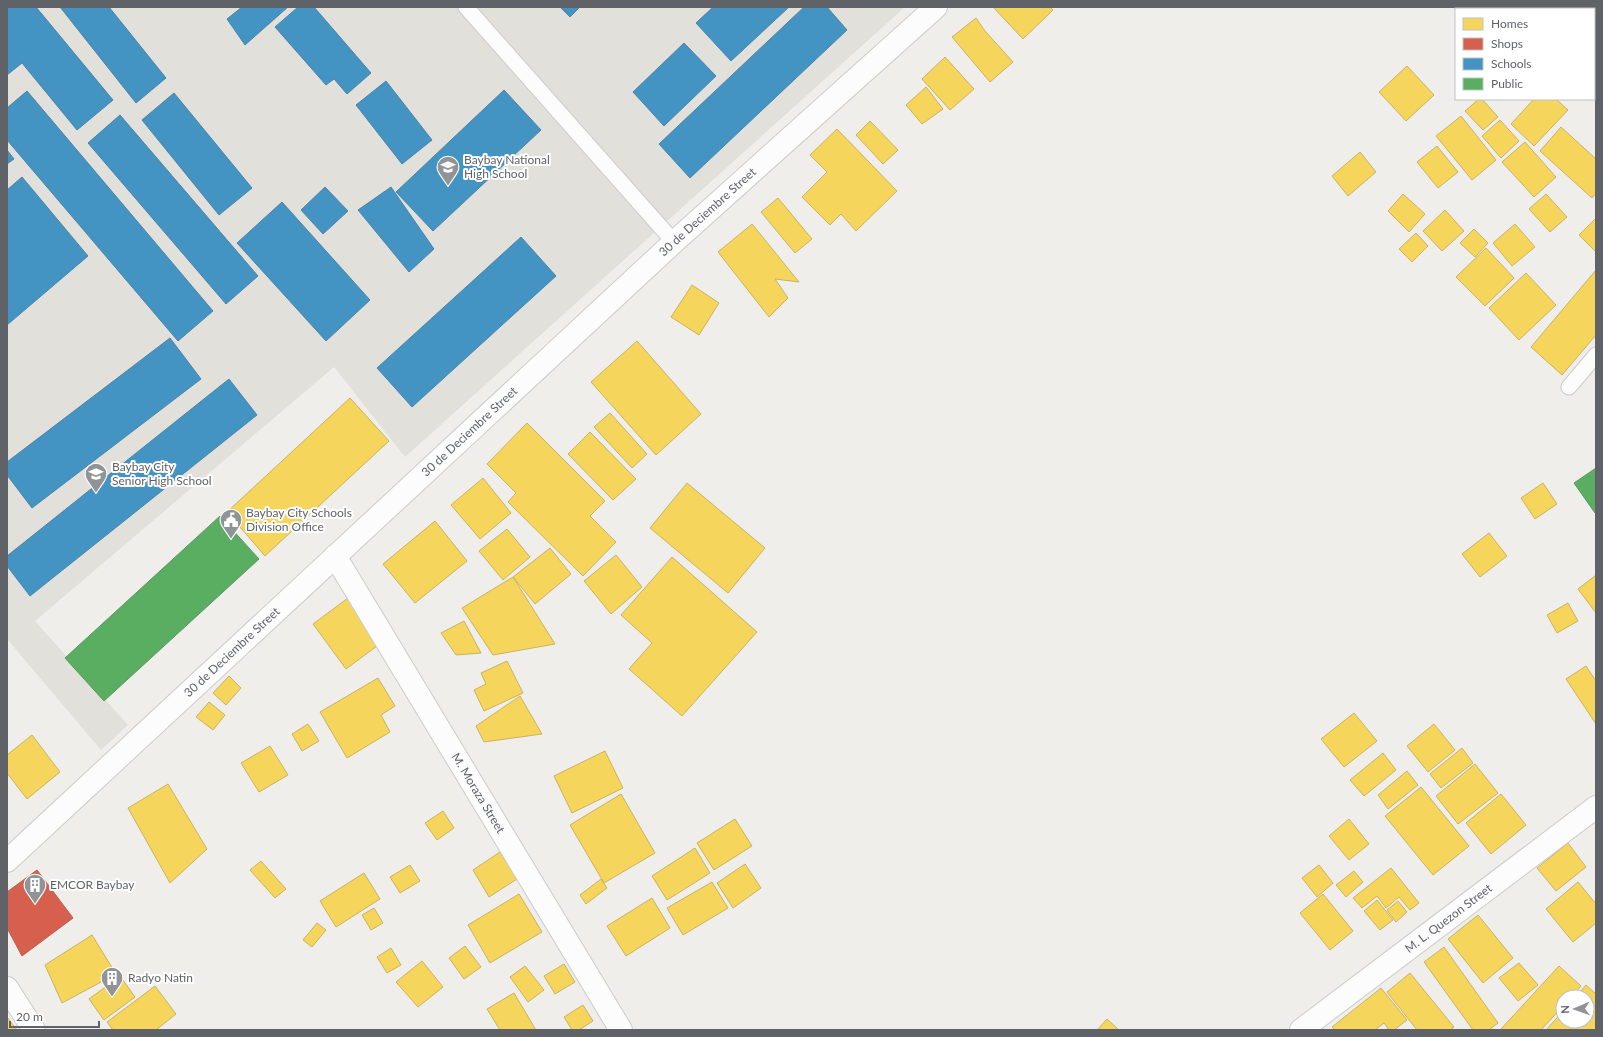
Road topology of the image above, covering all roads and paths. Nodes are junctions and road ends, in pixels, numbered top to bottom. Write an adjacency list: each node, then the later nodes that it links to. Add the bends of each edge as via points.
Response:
1 (466, 7): 3 (lane)
2 (936, 7): 3 (street, 30 de Deciembre Street)
3 (674, 242): 6 (street, 30 de Deciembre Street)
4 (1596, 355): 5 (lane)
5 (1568, 387)
6 (335, 556): 8 (street, 30 de Deciembre Street); 11 (street, M. Moraza Street)
7 (1596, 807): 12 (street, M. L. Quezon Street)
8 (7, 861)
9 (7, 988): 10 (street)
10 (34, 1030)
11 (621, 1030)
12 (1301, 1030)

